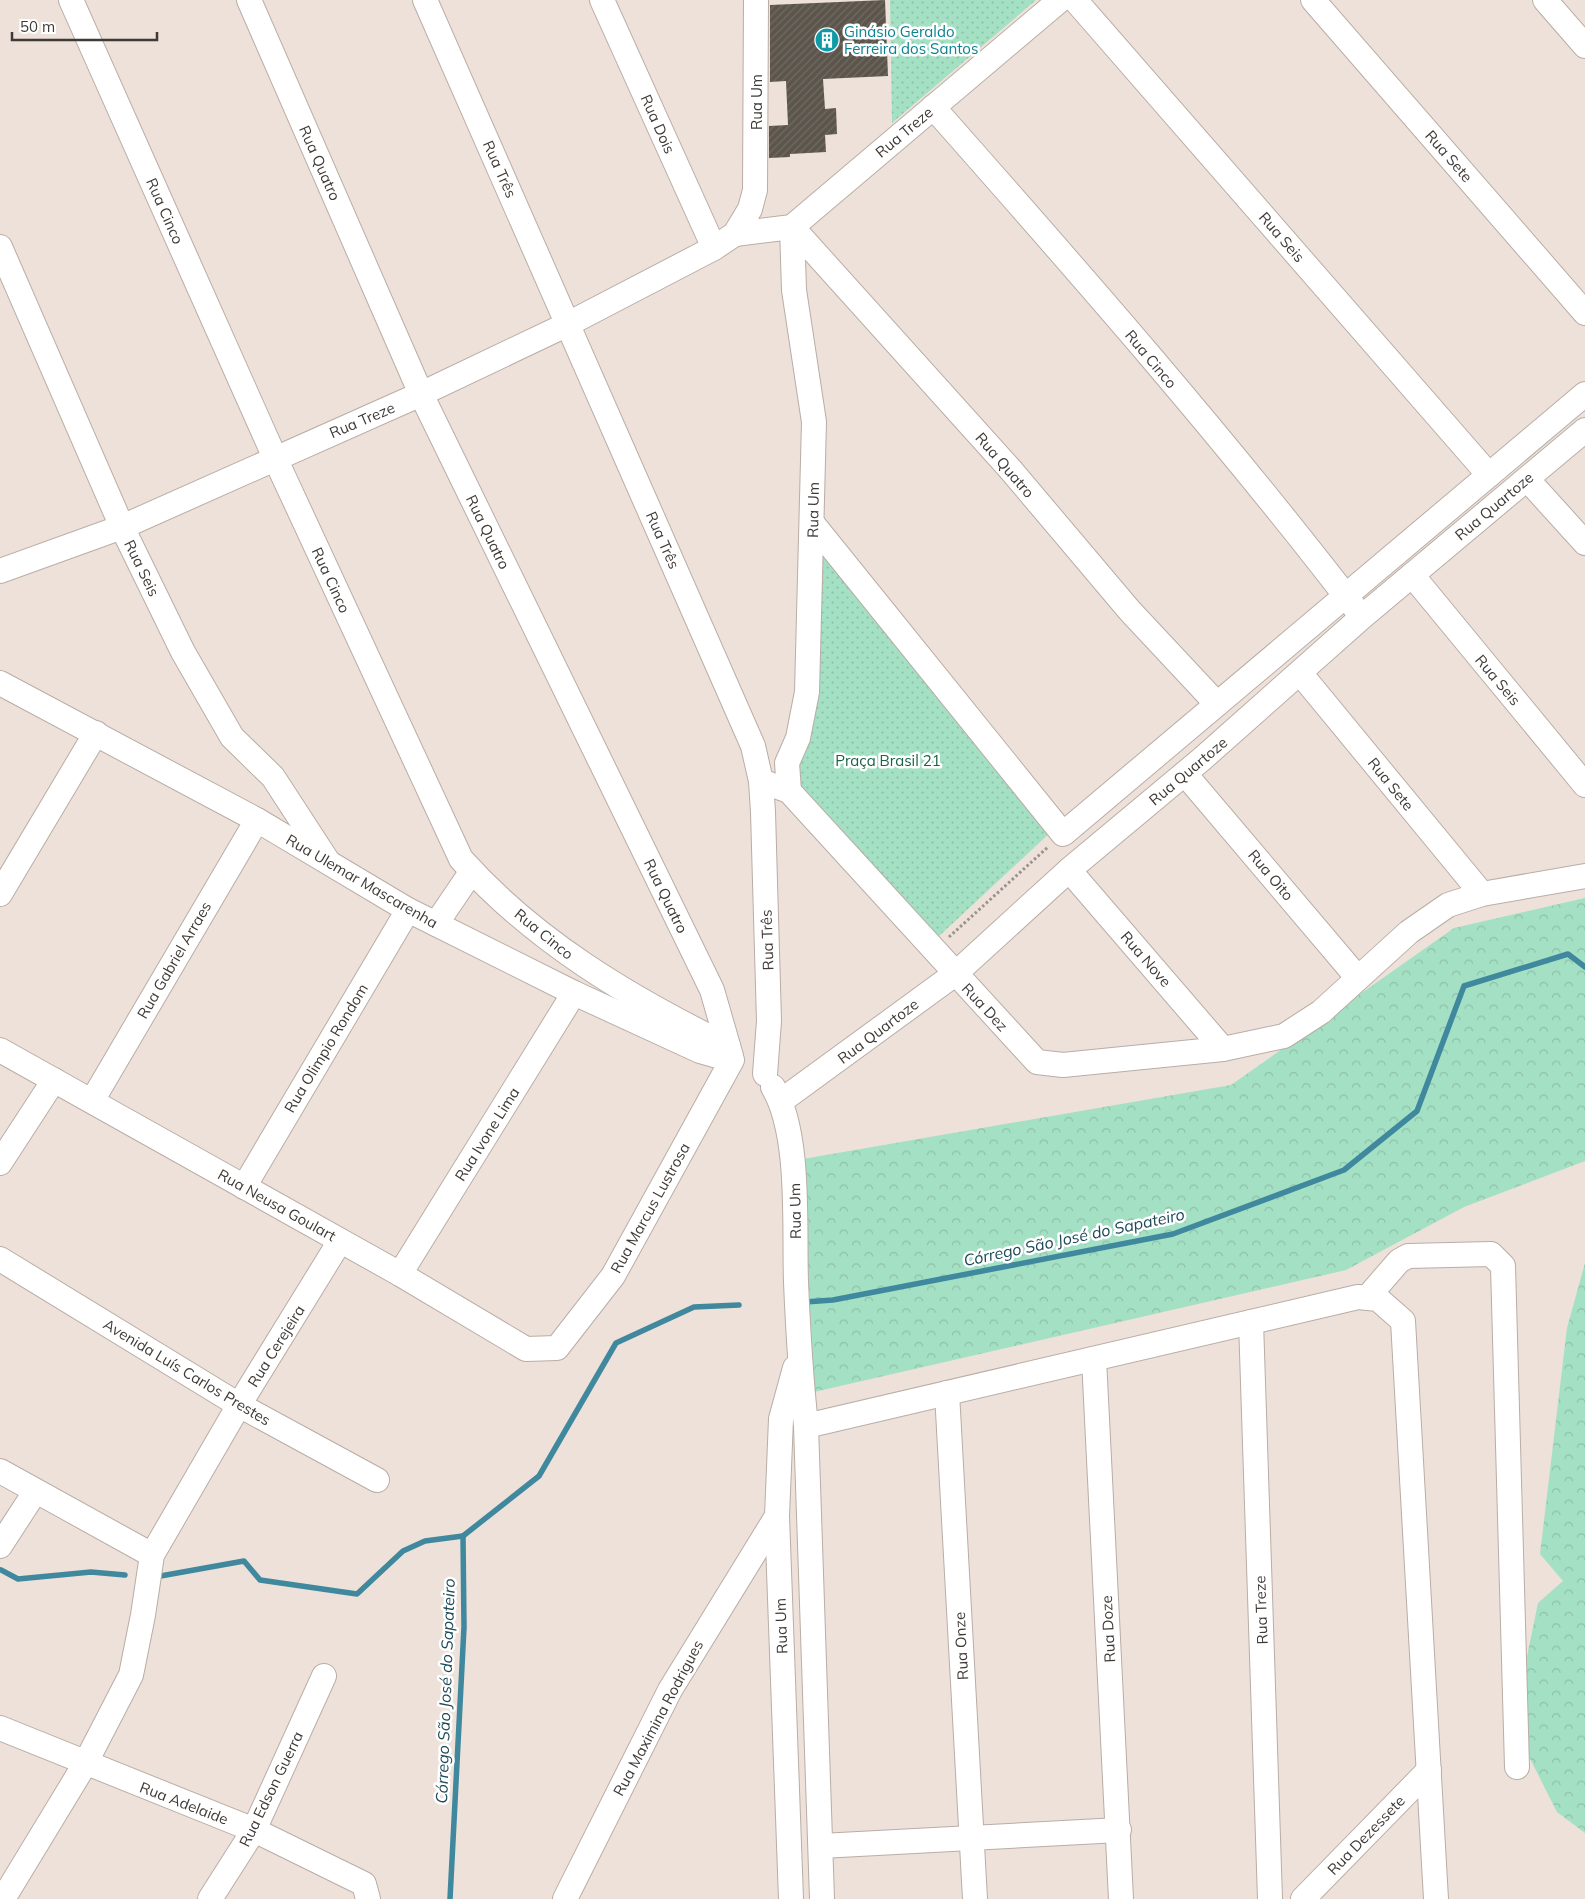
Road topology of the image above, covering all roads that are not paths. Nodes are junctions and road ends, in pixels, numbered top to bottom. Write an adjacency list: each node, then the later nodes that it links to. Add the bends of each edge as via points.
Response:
1 (71, 0): 21 (street, Rua Cinco)
2 (249, 0): 18 (street, Rua Quatro)
3 (425, 0): 17 (street, Rua Três)
4 (602, 0): 15 (street, Rua Dois)
5 (756, 0): 13 (street, Rua Um, via 755,190 750,209)
6 (1060, 0): 11 (street, Rua Treze)
7 (1075, 0): 22 (street, Rua Seis)
8 (1313, 0): 16 (street, Rua Sete)
9 (1545, 0): 10 (street)
10 (1585, 46)
11 (933, 107): 12 (street, Rua Treze); 29 (street, Rua Cinco, via 1149,356)
12 (792, 227): 13 (street); 24 (street, Rua Um, via 794,290 814,422); 35 (street, Rua Quatro)
13 (735, 234): 15 (street, Rua Um)
14 (0, 247): 25 (street, Rua Seis)
15 (714, 248): 17 (street, Rua Treze)
16 (1585, 313)
17 (568, 324): 18 (street, Rua Treze); 39 (street, Rua Três, via 753,746)
18 (421, 394): 21 (street, Rua Treze); 56 (street, Rua Quatro, via 712,990)
19 (1585, 394): 22 (street, Rua Quartoze)
20 (1585, 430): 23 (street, Rua Quartoze)
21 (275, 458): 25 (street, Rua Treze); 45 (street, Rua Cinco, via 451,839 461,859)
22 (1489, 475): 29 (street, Rua Quartoze)
23 (1527, 479): 26 (street); 28 (street, Rua Quartoze)
24 (813, 524): 36 (street, Rua Quartoze, via 1063,834); 41 (street, Rua Um, via 806,692 798,738 787,763)
25 (122, 527): 27 (street, Rua Treze); 43 (street, Rua Seis, via 183,652 232,737 273,777)
26 (1585, 543)
27 (1, 572)
28 (1412, 575): 30 (street, Rua Quartoze); 40 (street, Rua Seis)
29 (1346, 596): 30 (street, Rua Cinco); 32 (street, Rua Quartoze)
30 (1362, 617): 31 (street, Rua Quartoze)
31 (1300, 673): 34 (street, Rua Quartoze); 48 (street, Rua Sete)
32 (1252, 675): 34 (street); 35 (street, Rua Quartoze)
33 (0, 683): 37 (street, Rua Ulemar Mascarenha)
34 (1273, 697): 38 (street, Rua Quartoze)
35 (1217, 704): 36 (street, Rua Quartoze)
36 (1196, 722): 38 (street)
37 (96, 733): 42 (street, Rua Ulemar Mascarenha); 47 (street)
38 (1194, 767): 44 (street, Rua Quartoze); 52 (street, Rua Oito)
39 (761, 781): 41 (street); 57 (street, Rua Três, via 769,1021)
40 (1585, 785)
41 (789, 791): 51 (street, Rua Dez)
42 (257, 820): 43 (street, Rua Ulemar Mascarenha); 59 (street, Rua Gabriel Arraes)
43 (329, 863): 49 (street, Rua Ulemar Mascarenha)
44 (1069, 870): 51 (street, Rua Quartoze); 54 (street, Rua Nove)
45 (472, 871): 50 (street); 56 (street, Rua Cinco, via 536,929 597,975)
46 (1585, 876): 48 (street)
47 (0, 894)
48 (1482, 894): 52 (street, via 1448,905 1409,932)
49 (408, 910): 50 (street, Rua Ulemar Mascarenha); 62 (street, Rua Olimpio Rondom)
50 (436, 924): 53 (street, Rua Ulemar Mascarenha)
51 (954, 974): 54 (street, Rua Dez, via 1037,1062 1063,1065); 60 (street, Rua Quartoze)
52 (1357, 977): 54 (street, via 1321,1012 1284,1036)
53 (574, 993): 56 (street, Rua Ulemar Mascarenha, via 700,1051); 65 (street, Rua Ivone Lima)
54 (1222, 1049)
55 (0, 1050): 58 (street, Rua Neusa Goulart)
56 (730, 1053): 57 (street); 68 (street, Rua Marcus Lustrosa, via 612,1276)
57 (765, 1074): 60 (street, Rua Um)
58 (54, 1080): 59 (street, Rua Neusa Goulart); 61 (street)
59 (92, 1101): 62 (street, Rua Neusa Goulart)
60 (781, 1101): 69 (street, Rua Um, via 794,1169)
61 (0, 1163)
62 (244, 1187): 63 (street, Rua Neusa Goulart)
63 (340, 1241): 65 (street, Rua Neusa Goulart); 72 (street, Rua Cerejeira)
64 (0, 1259): 72 (street, Avenida Luís Carlos Prestes)
65 (400, 1274): 68 (street, Rua Neusa Goulart, via 526,1349)
66 (1367, 1298): 67 (street, via 1358,1297); 83 (street, via 1399,1261 1408,1256 1492,1254 1503,1266); 84 (street, via 1378,1299 1403,1320)
67 (1251, 1322): 70 (street); 97 (street, Rua Treze)
68 (557, 1348)
69 (798, 1355): 73 (street, Rua Um); 77 (street, Rua Um, via 781,1420)
70 (1094, 1359): 71 (street); 86 (street, Rua Doze)
71 (947, 1393): 73 (street); 87 (street, Rua Onze)
72 (239, 1405): 75 (street, Avenida Luís Carlos Prestes); 79 (street, Rua Cerejeira)
73 (806, 1426): 88 (street, Rua Um)
74 (0, 1471): 76 (street)
75 (377, 1480)
76 (35, 1492): 78 (street); 79 (street)
77 (777, 1516): 92 (street, Rua Maximina Rodrigues, via 670,1690); 93 (street, Rua Um)
78 (0, 1546)
79 (152, 1555): 82 (street, via 131,1675)
80 (324, 1676): 85 (street, Rua Edson Guerra)
81 (0, 1728): 82 (street, Rua Adelaide)
82 (85, 1764): 85 (street, Rua Adelaide); 90 (street)
83 (1517, 1767)
84 (1429, 1770): 98 (street, Rua Dezessete); 99 (street)
85 (254, 1830): 89 (street, Rua Adelaide); 91 (street, Rua Edson Guerra)
86 (1119, 1830): 87 (street); 96 (street, Rua Doze)
87 (972, 1838): 88 (street); 95 (street, Rua Onze)
88 (820, 1846): 94 (street, Rua Um)
89 (366, 1892)
90 (3, 1899)
91 (210, 1899)
92 (564, 1899)
93 (790, 1899)
94 (822, 1899)
95 (975, 1899)
96 (1121, 1899)
97 (1270, 1899)
98 (1303, 1899)
99 (1436, 1899)

